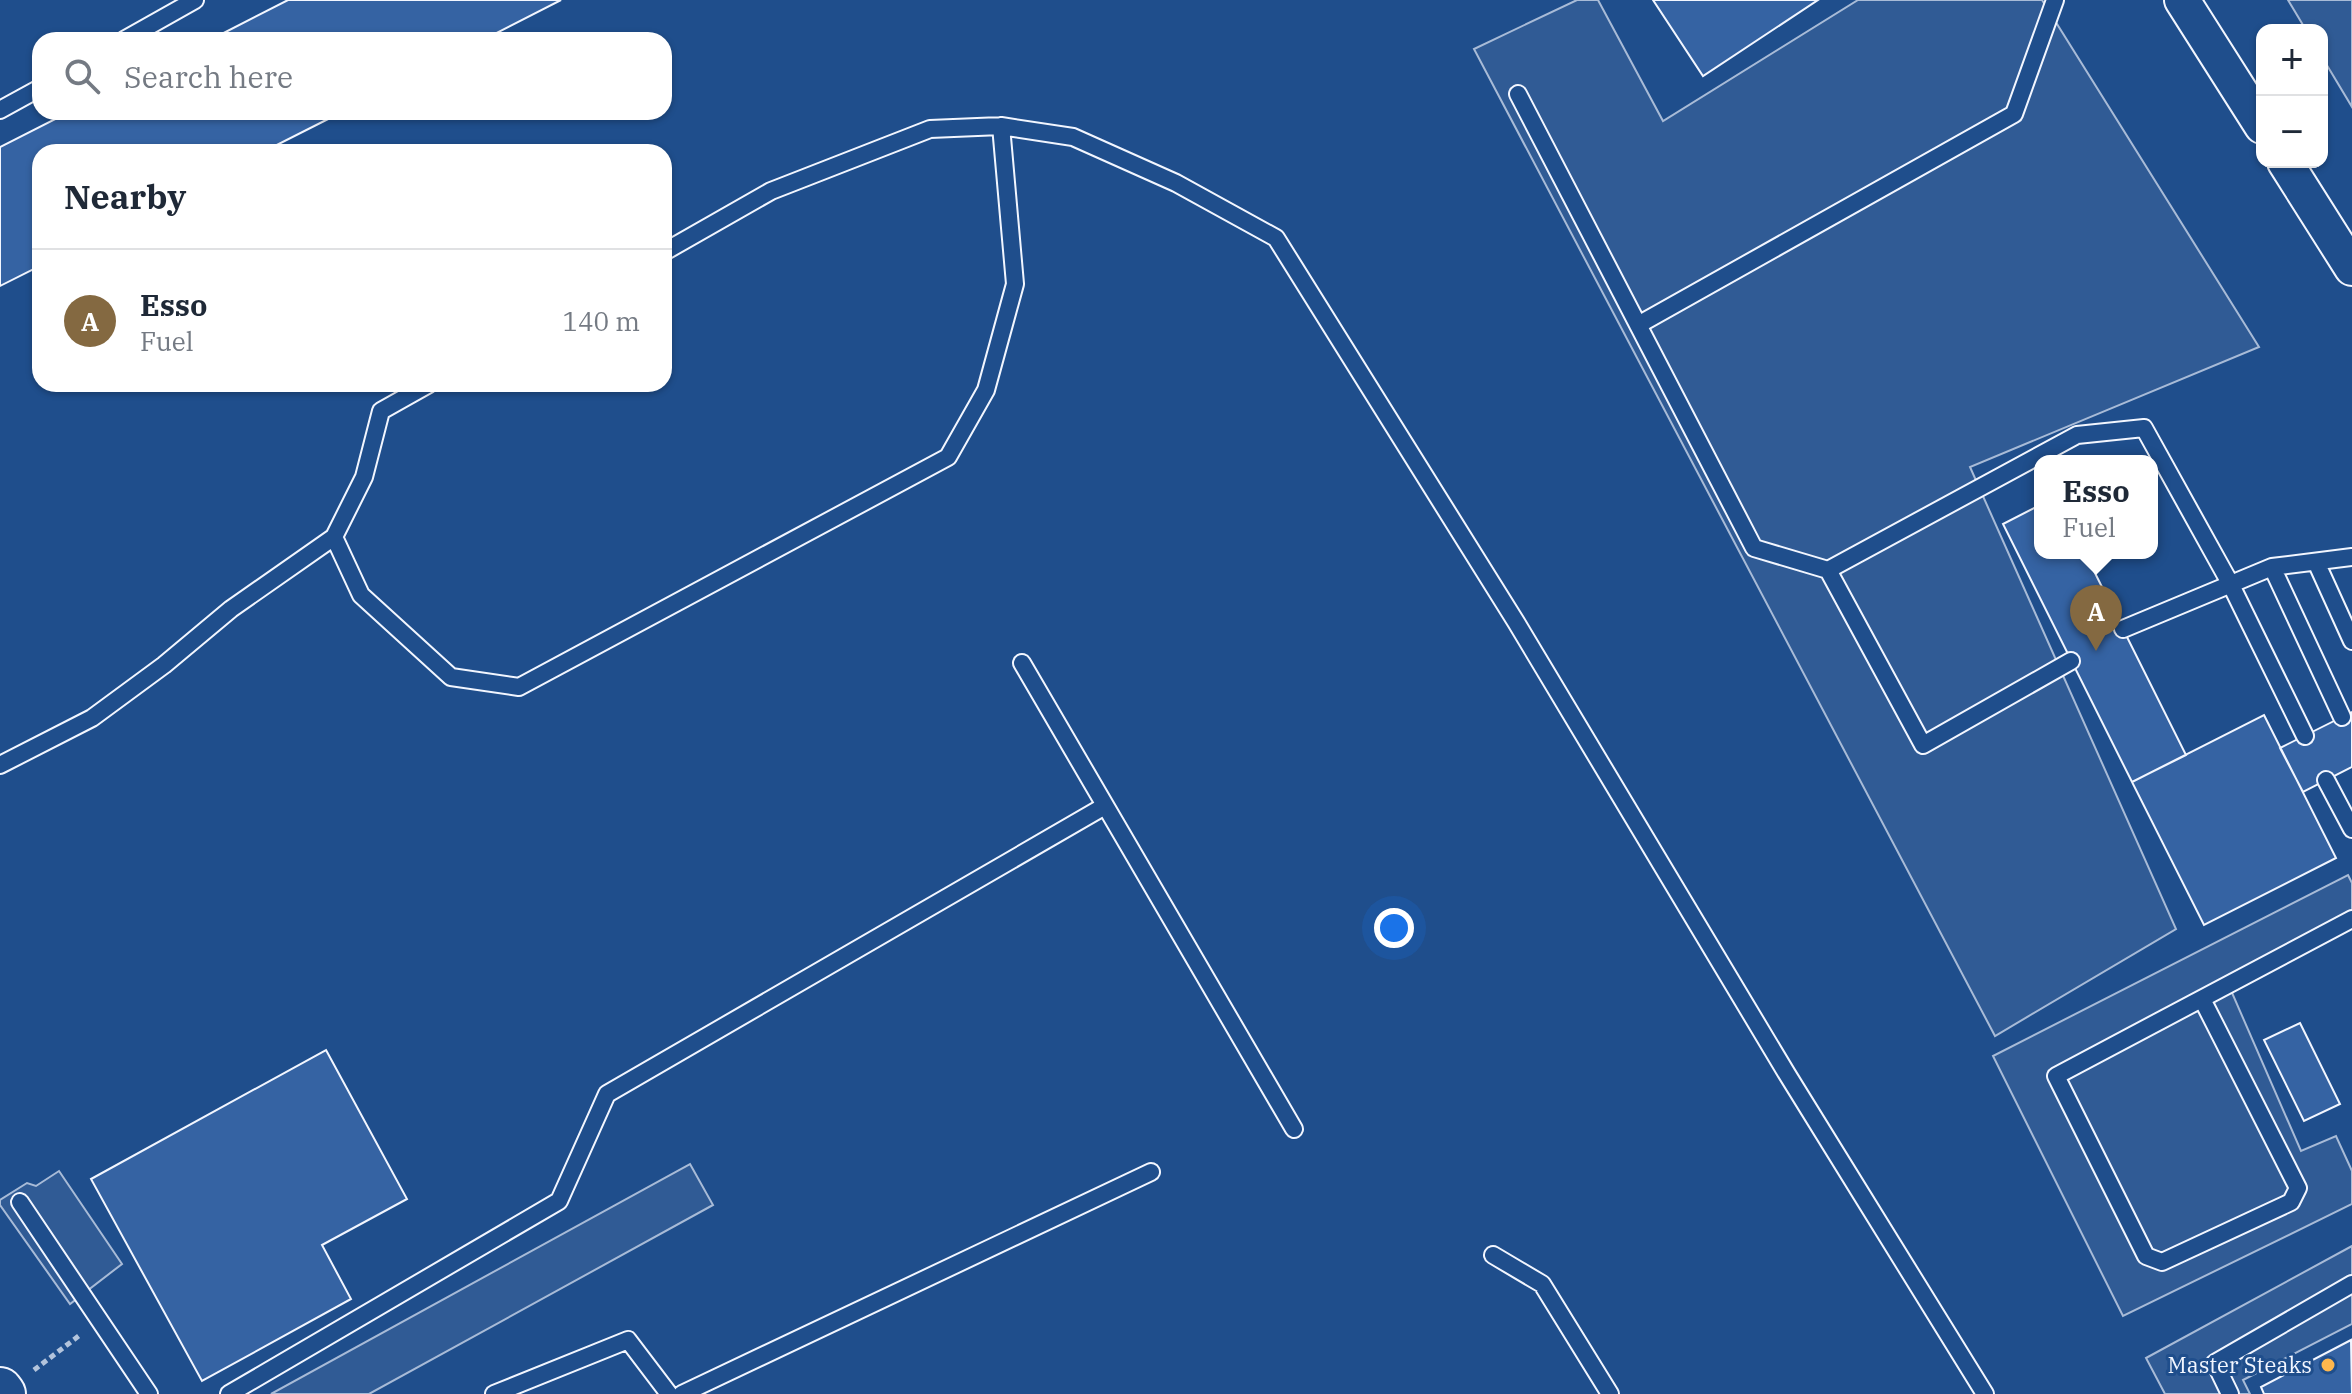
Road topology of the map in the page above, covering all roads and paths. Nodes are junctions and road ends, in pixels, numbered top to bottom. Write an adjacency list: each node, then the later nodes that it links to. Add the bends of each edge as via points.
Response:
1 (195, 0): 4 (lane)
2 (2055, 0): 13 (lane, via 2014,114)
3 (2182, 0): 8 (street)
4 (138, 32)
5 (32, 92): 7 (lane)
6 (1518, 94): 13 (lane)
7 (0, 110)
8 (2256, 117)
9 (1001, 126): 11 (lane, via 930,129 771,191); 17 (lane, via 1015,284 986,390 948,457 519,687 451,677 361,595); 48 (lane, via 1073,137 1176,183 1276,238)
10 (2289, 168): 12 (street)
11 (672, 247)
12 (2352, 268)
13 (1638, 325): 21 (lane, via 1754,548)
14 (415, 392): 17 (lane, via 381,411 364,477)
15 (2040, 455): 22 (lane, via 2077,435 2144,428)
16 (2034, 458): 21 (lane)
17 (334, 537): 29 (lane, via 231,609 92,718)
18 (2352, 557): 19 (lane)
19 (2317, 564): 20 (lane); 24 (lane)
20 (2272, 567): 22 (lane); 27 (lane)
21 (1828, 570): 25 (lane, via 1923,745)
22 (2230, 583): 23 (lane); 28 (lane)
23 (2123, 629)
24 (2352, 641)
25 (2071, 661)
26 (1022, 663): 31 (lane)
27 (2342, 717)
28 (2305, 736)
29 (0, 765)
30 (2326, 780): 32 (lane)
31 (1103, 807): 35 (lane); 43 (lane, via 607,1094 559,1201)
32 (2352, 829)
33 (2352, 919): 34 (lane)
34 (2202, 999): 34 (lane, via 2056,1076 2146,1256 2162,1262 2291,1202 2298,1188)
35 (1294, 1129)
36 (1151, 1172): 46 (lane)
37 (20, 1202): 40 (lane)
38 (1493, 1255): 47 (lane, via 1542,1284)
39 (2352, 1284): 49 (lane, via 2215,1363)
40 (102, 1324): 41 (path); 42 (lane)
41 (10, 1386)
42 (149, 1394)
43 (229, 1394)
44 (494, 1394): 45 (lane, via 628,1340)
45 (669, 1394)
46 (682, 1394)
47 (1610, 1394)
48 (1985, 1394)
49 (2230, 1394)

